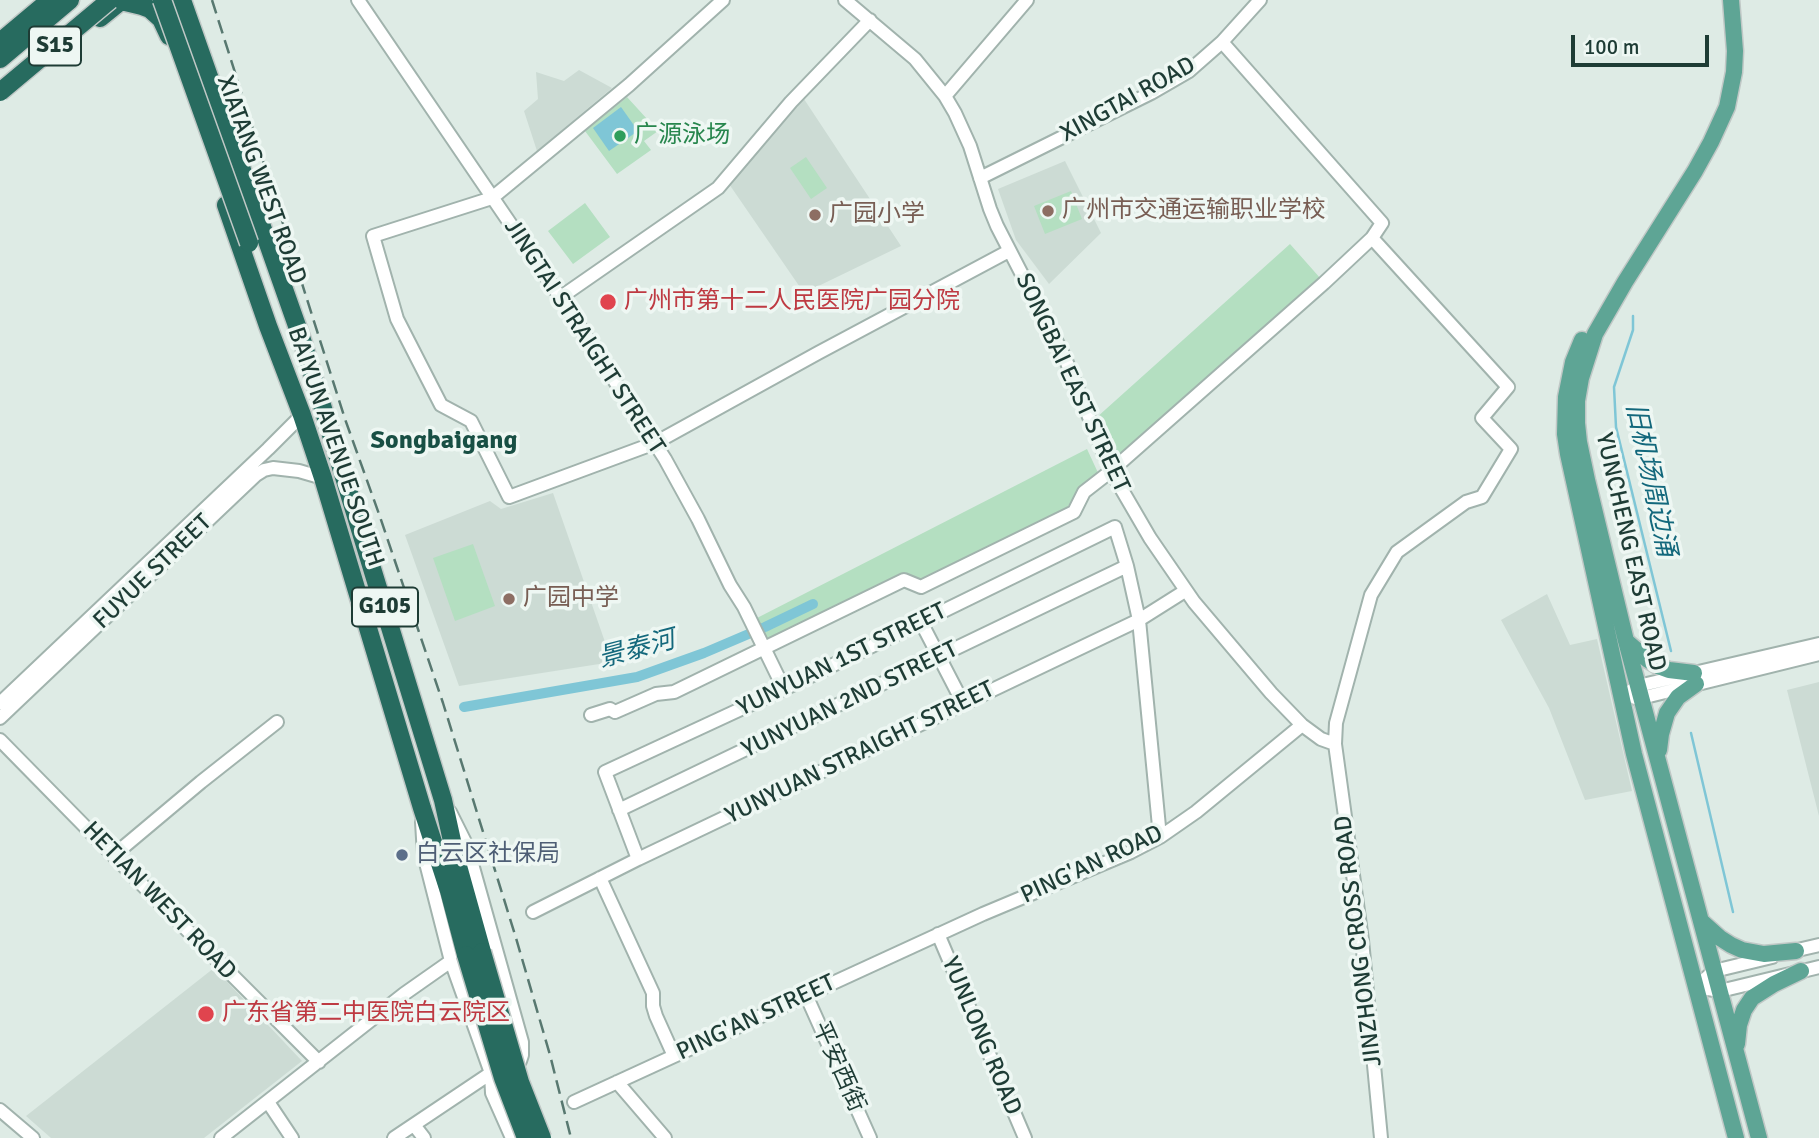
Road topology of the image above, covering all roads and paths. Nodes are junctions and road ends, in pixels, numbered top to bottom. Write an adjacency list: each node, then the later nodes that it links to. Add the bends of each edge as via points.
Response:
1 (38, 0): 20 (main road)
2 (70, 0): 16 (highway)
3 (97, 0): 25 (main road)
4 (110, 0): 27 (highway, S15, bridge)
5 (122, 0): 19 (highway, BAIYUN AVENUE SOUTH, via 150,9); 23 (highway)
6 (162, 0): 33 (highway, XIATANG WEST ROAD / G105, bridge)
7 (172, 0): 33 (highway, XIATANG WEST ROAD / G105)
8 (182, 0): 17 (highway, BAIYUN AVENUE SOUTH)
9 (358, 0): 31 (street, JINGTAI STRAIGHT STREET)
10 (723, 0): 31 (street)
11 (845, 0): 18 (street, SONGBAI EAST STREET)
12 (1260, 0): 22 (street, XINGTAI ROAD)
13 (1721, 0): 53 (main road, YUNCHENG EAST ROAD, via 1725,46 1715,110 1583,335 1566,397 1568,454)
14 (1731, 0): 45 (main road, YUNCHENG EAST ROAD, via 1735,51 1727,107 1712,142 1595,334 1577,401 1579,442)
15 (1024, 1): 28 (street)
16 (54, 5): 21 (highway, S15); 24 (highway)
17 (189, 18): 19 (highway, via 175,16); 36 (highway, BAIYUN AVENUE SOUTH)
18 (870, 20): 28 (street, SONGBAI EAST STREET, via 915,59); 35 (street, via 791,102 718,188)
19 (166, 29): 37 (highway, BAIYUN AVENUE SOUTH)
20 (0, 32)
21 (0, 42)
22 (1222, 42): 30 (street, XINGTAI ROAD, via 1189,71 1151,93); 32 (street, via 1382,223)
23 (66, 47): 25 (highway); 29 (main road)
24 (0, 59)
25 (23, 62): 26 (highway)
26 (0, 81)
27 (0, 92)
28 (945, 96): 30 (street, SONGBAI EAST STREET, via 964,129)
29 (0, 103)
30 (980, 178): 34 (street, SONGBAI EAST STREET)
31 (492, 198): 35 (street, JINGTAI STRAIGHT STREET); 38 (street, via 373,236 397,318 441,405 471,421 509,497)
32 (1372, 238): 39 (street); 61 (street, JINZHONG CROSS ROAD, via 1508,387 1482,418 1511,449 1482,496 1466,502 1396,552 1371,595 1336,723)
33 (253, 241): 36 (highway, XIATANG WEST ROAD / G105); 37 (highway, XIATANG WEST ROAD / G105)
34 (1009, 251): 38 (street); 39 (street, SONGBAI EAST STREET, via 1065,358)
35 (561, 297): 38 (street, JINGTAI STRAIGHT STREET)
36 (324, 414): 65 (highway, BAIYUN AVENUE SOUTH / G105)
37 (302, 415): 40 (highway, BAIYUN AVENUE SOUTH / G105); 54 (street, FUYUE STREET)
38 (655, 443): 47 (street, JINGTAI STRAIGHT STREET)
39 (1111, 471): 42 (street, SONGBAI EAST STREET); 47 (street, via 1084,492 1074,512 920,587 904,580)
40 (323, 478): 57 (street, FUYUE STREET, via 272,468 256,475); 77 (highway, BAIYUN AVENUE SOUTH / G105)
41 (1127, 566): 43 (street); 44 (street, YUNYUAN 1ST STREET, via 1115,527); 49 (street, YUNYUAN 2ND STREET)
42 (1185, 591): 43 (street, YUNYUAN STRAIGHT STREET); 59 (street, SONGBAI EAST STREET)
43 (1139, 620): 55 (street, YUNYUAN STRAIGHT STREET); 67 (street)
44 (921, 622): 49 (street); 51 (street, YUNYUAN 1ST STREET)
45 (1626, 641): 50 (main road, via 1658,666); 52 (main road, YUNCHENG EAST ROAD)
46 (1819, 644): 50 (street)
47 (764, 649): 51 (street, JINGTAI STRAIGHT STREET); 56 (street, via 674,692 615,712 610,709)
48 (1819, 654): 50 (street)
49 (939, 657): 55 (street); 66 (street, YUNYUAN 2ND STREET)
50 (1695, 678): 52 (street); 64 (main road, via 1667,713 1659,744)
51 (784, 689): 66 (street, YUNYUAN 1ST STREET, via 605,772)
52 (1640, 692): 53 (street); 62 (main road, YUNCHENG EAST ROAD)
53 (1621, 697): 63 (main road, YUNCHENG EAST ROAD)
54 (0, 703)
55 (963, 703): 69 (street, YUNYUAN STRAIGHT STREET)
56 (591, 715)
57 (0, 719)
58 (277, 722): 68 (street)
59 (1302, 725): 61 (street, SONGBAI EAST STREET); 67 (street, PING'AN ROAD)
60 (0, 740): 68 (street, HETIAN WEST ROAD)
61 (1335, 744): 104 (street, JINZHONG CROSS ROAD, via 1362,940)
62 (1655, 747): 63 (main road, via 1645,742); 64 (main road, YUNCHENG EAST ROAD)
63 (1634, 754): 81 (main road, YUNCHENG EAST ROAD)
64 (1661, 766): 72 (main road, YUNCHENG EAST ROAD)
65 (443, 800): 77 (highway, BAIYUN AVENUE SOUTH / G105, via 456,859); 87 (street, via 467,846 523,1047 520,1061 513,1067)
66 (619, 810): 69 (street)
67 (1160, 837): 73 (street, PING'AN ROAD)
68 (114, 855): 86 (street, HETIAN WEST ROAD)
69 (638, 859): 70 (street, YUNYUAN STRAIGHT STREET)
70 (600, 878): 71 (street, YUNYUAN STRAIGHT STREET); 85 (street, via 653,993 656,1016)
71 (533, 912)
72 (1701, 921): 75 (main road, via 1742,950 1764,954); 79 (main road, YUNCHENG EAST ROAD)
73 (938, 934): 83 (street, PING'AN STREET); 103 (street, YUNLONG ROAD)
74 (1819, 945): 75 (street)
75 (1796, 951): 79 (street)
76 (1819, 951): 78 (street)
77 (466, 956): 86 (street, via 404,994); 87 (street); 94 (highway, BAIYUN AVENUE SOUTH / G105, bridge, via 503,1078); 100 (highway, BAIYUN AVENUE SOUTH / G105, bridge)
78 (1819, 965): 80 (street)
79 (1714, 971): 81 (street); 82 (main road, YUNCHENG EAST ROAD)
80 (1801, 971): 82 (street); 84 (main road, via 1752,998 1739,1025)
81 (1696, 988): 82 (street); 105 (main road, YUNCHENG EAST ROAD)
82 (1720, 991): 84 (main road, YUNCHENG EAST ROAD)
83 (806, 995): 85 (street, PING'AN STREET); 102 (street, 平安西街)
84 (1736, 1054): 106 (main road, YUNCHENG EAST ROAD)
85 (674, 1056): 88 (street, PING'AN STREET)
86 (319, 1062): 89 (street)
87 (491, 1073): 93 (street); 94 (street, via 492,1093)
88 (617, 1082): 90 (street, PING'AN STREET); 101 (street)
89 (268, 1102): 96 (street); 97 (street)
90 (574, 1102)
91 (0, 1110): 95 (street)
92 (548, 1116): 94 (street)
93 (414, 1125): 98 (street); 99 (street)
94 (510, 1137)
95 (33, 1138)
96 (221, 1138)
97 (292, 1138)
98 (394, 1138)
99 (424, 1138)
100 (542, 1138)
101 (665, 1138)
102 (870, 1138)
103 (1025, 1138)
104 (1381, 1138)
105 (1736, 1138)
106 (1759, 1138)

